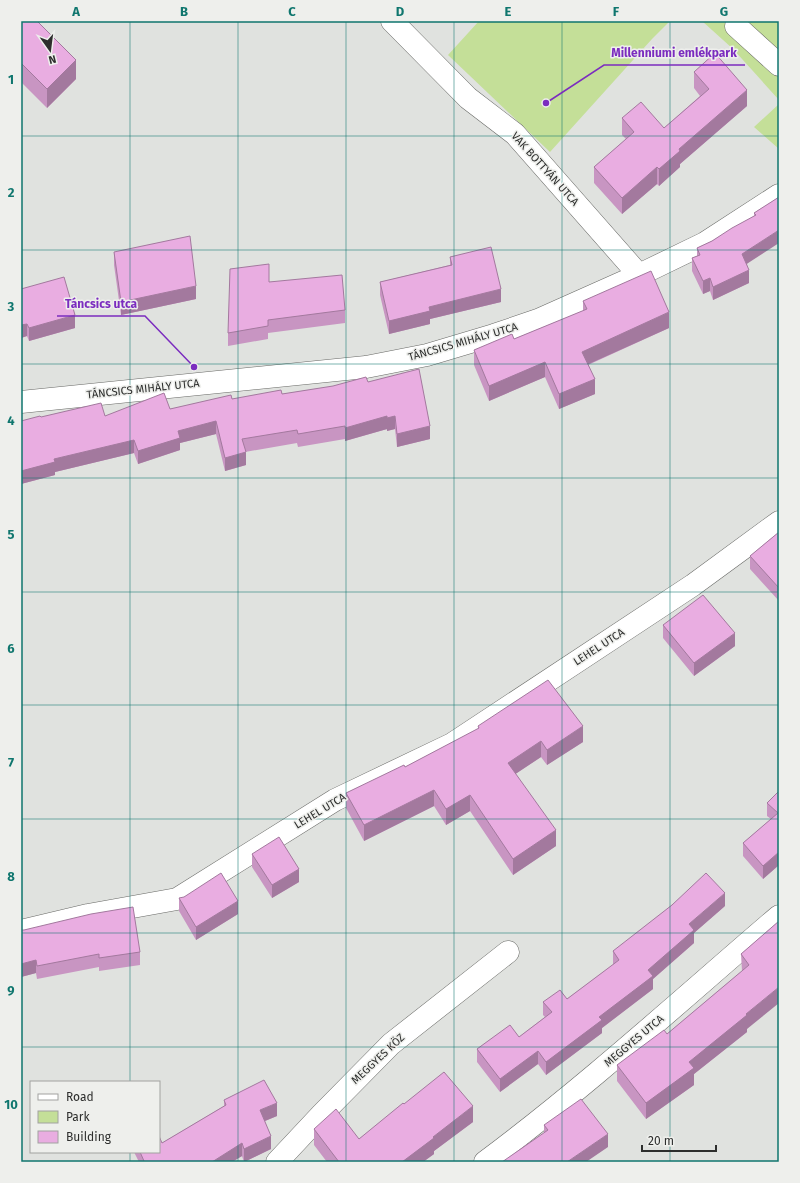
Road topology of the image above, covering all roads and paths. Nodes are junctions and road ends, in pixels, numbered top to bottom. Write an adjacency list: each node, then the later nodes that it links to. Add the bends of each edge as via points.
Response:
1 (392, 21): 5 (street, VAK BOTTYÁN UTCA, via 468,98 515,134)
2 (736, 26): 3 (street)
3 (779, 65)
4 (779, 195): 5 (street, TÁNCSICS MIHÁLY UTCA, via 705,244)
5 (639, 275): 6 (street, TÁNCSICS MIHÁLY UTCA, via 538,320 427,355 366,367)
6 (21, 402)
7 (779, 522): 9 (street, LEHEL UTCA, via 693,585 452,744 335,800 177,899 88,915)
8 (779, 916): 12 (street, MEGGYES UTCA, via 610,1062)
9 (21, 931)
10 (508, 952): 11 (street, MEGGYES KÖZ, via 391,1044)
11 (277, 1162)
12 (485, 1162)

